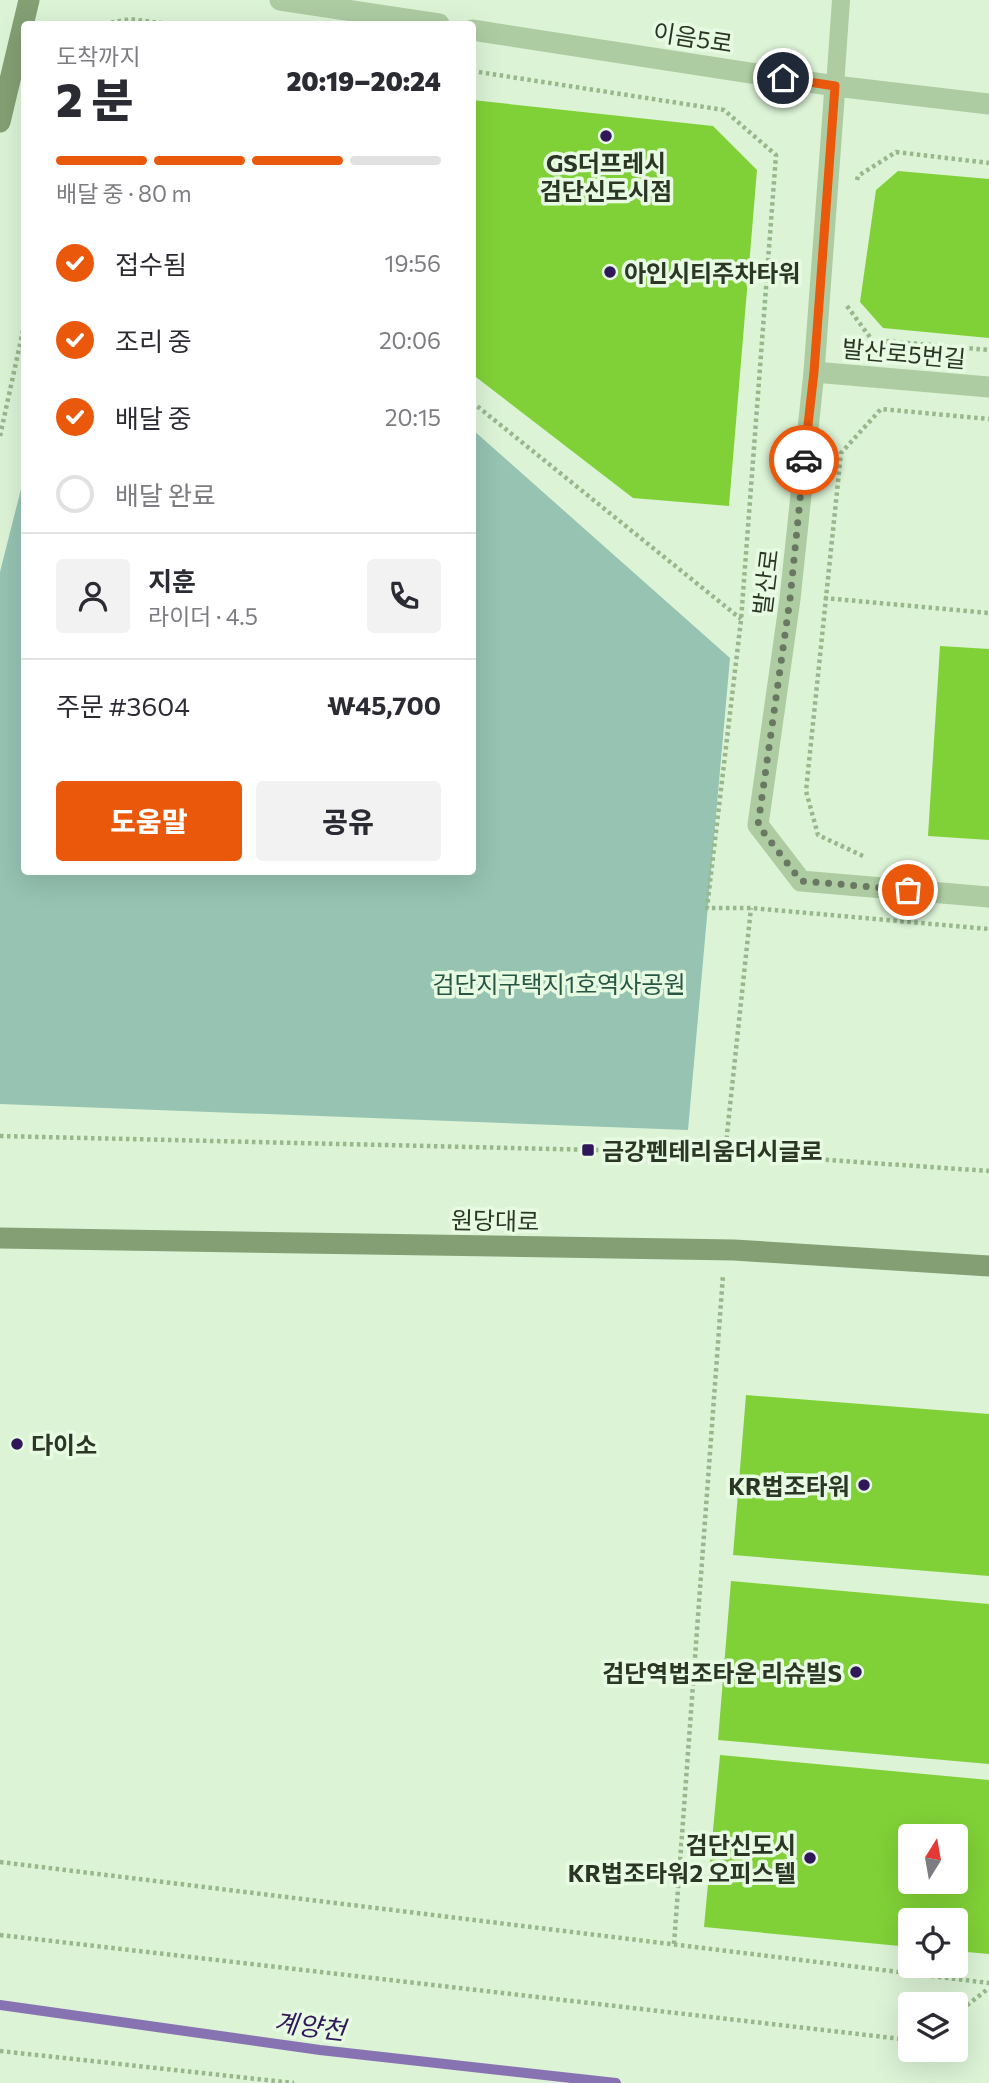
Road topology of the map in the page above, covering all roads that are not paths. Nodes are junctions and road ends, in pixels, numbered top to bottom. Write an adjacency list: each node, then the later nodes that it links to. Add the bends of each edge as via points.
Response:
1 (29, 0): 4 (main road)
2 (281, 0): 5 (street)
3 (841, 0): 8 (lane)
4 (24, 21)
5 (419, 21)
6 (476, 31): 8 (street, 이음5로)
7 (21, 34): 10 (main road)
8 (835, 86): 9 (street, 이음5로); 11 (street, 발산로)
9 (989, 104)
10 (0, 122)
11 (814, 372): 12 (street, 발산로5번길); 13 (street, 발산로, via 790,599 758,825 801,881)
12 (989, 387)
13 (989, 897)
14 (0, 1238): 15 (main road, 원당대로, via 725,1249)
15 (989, 1266)

